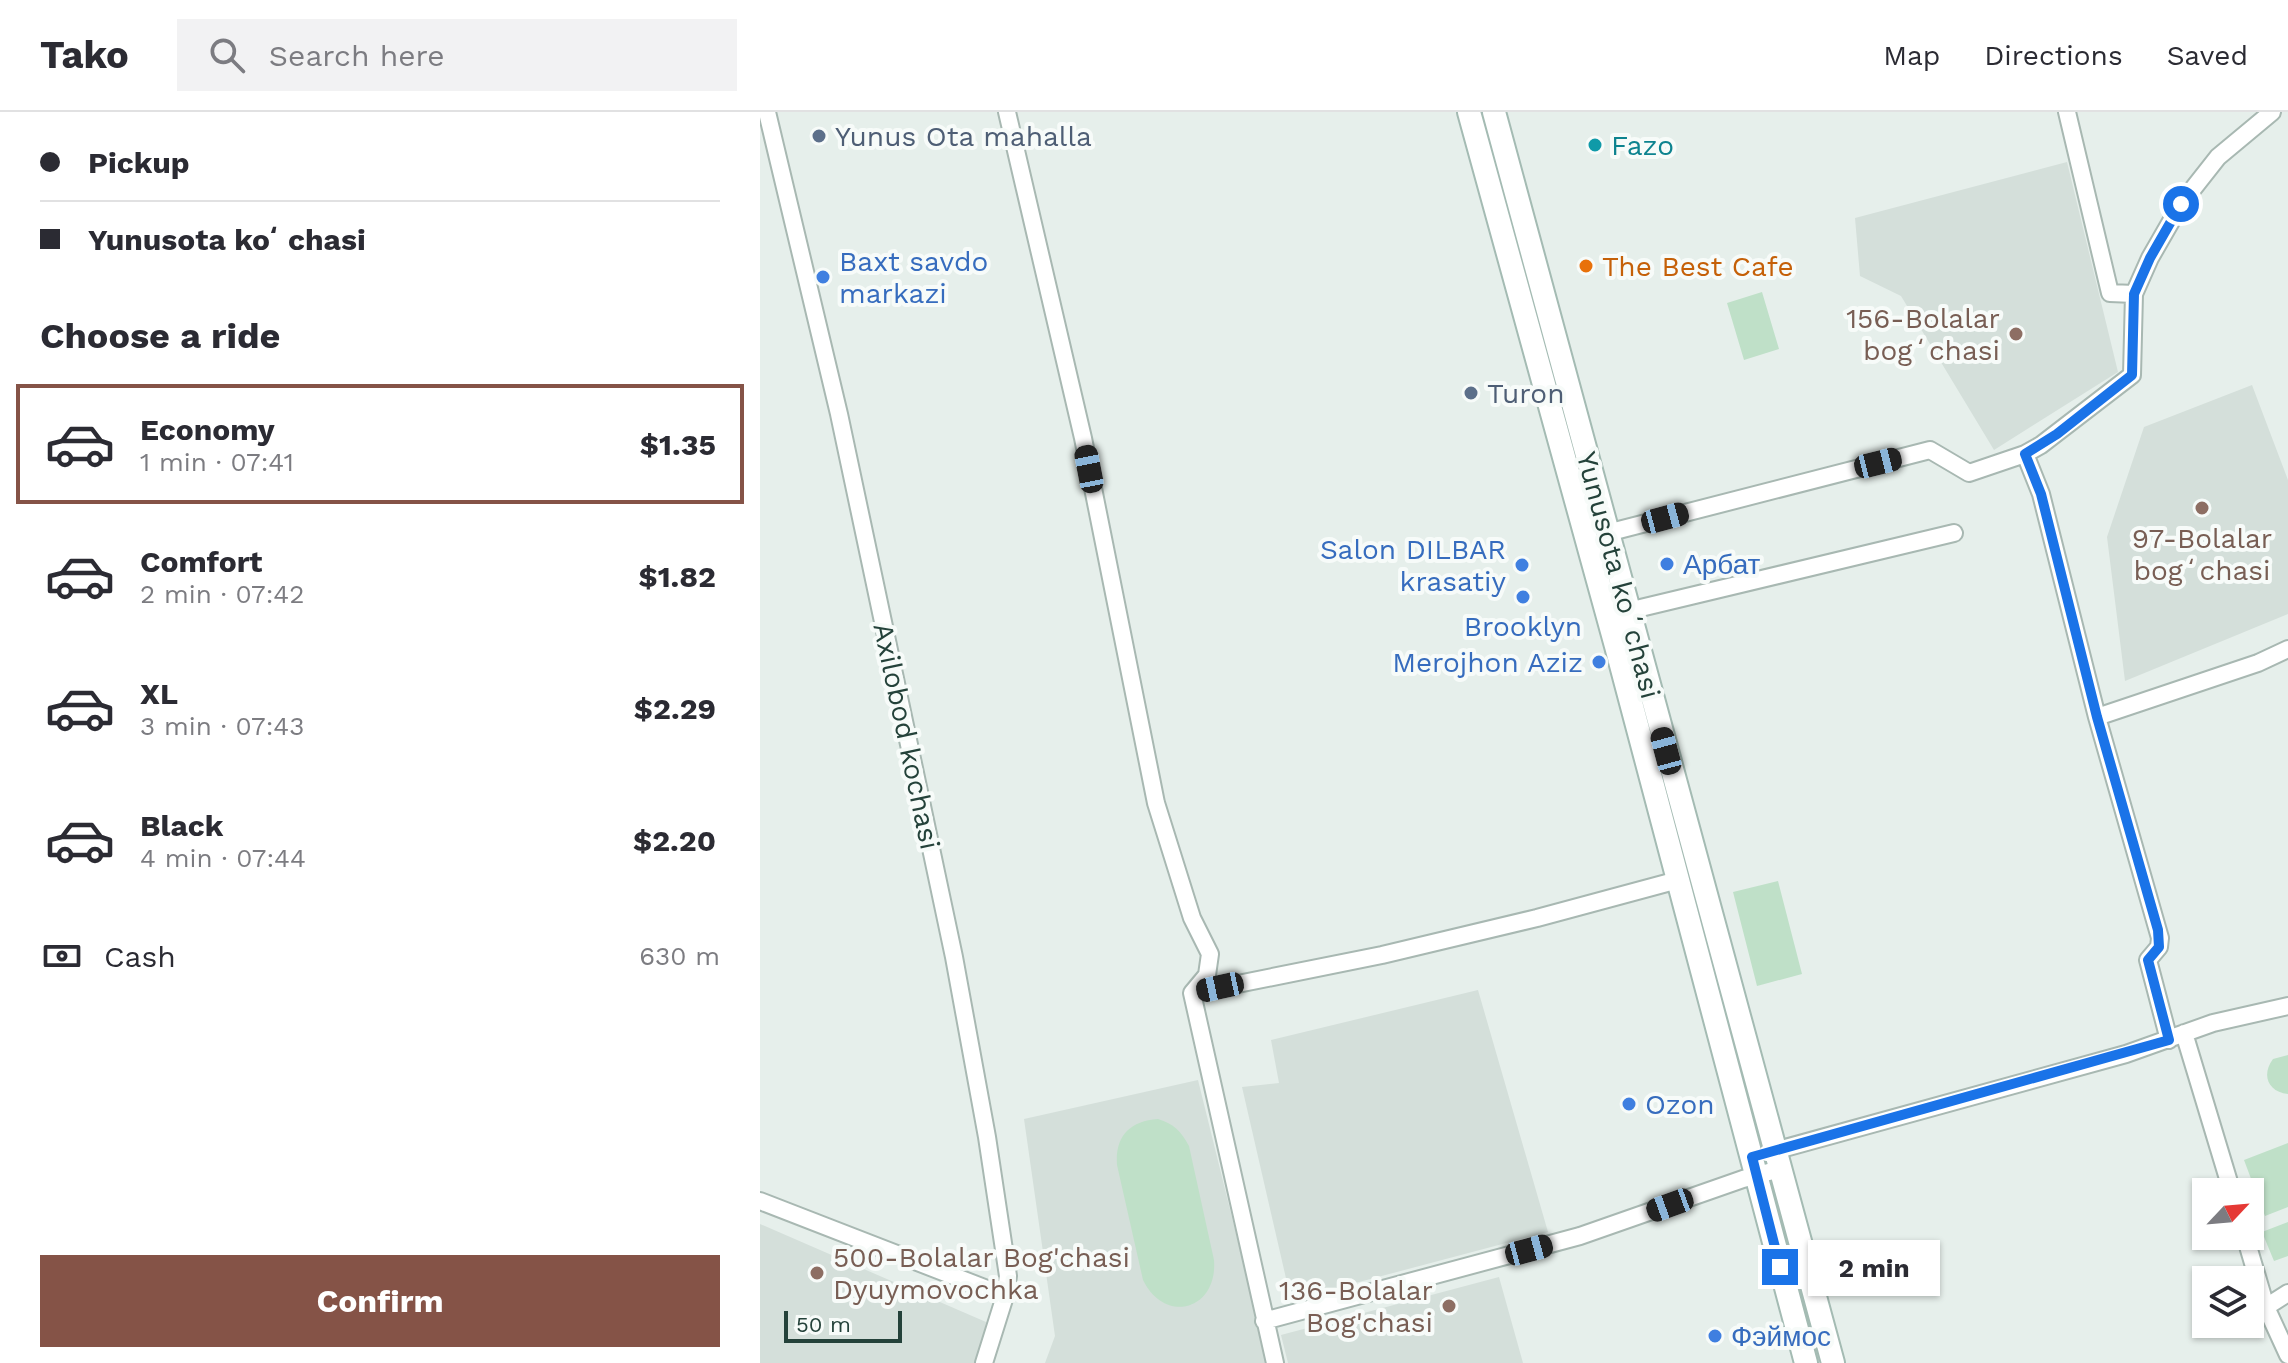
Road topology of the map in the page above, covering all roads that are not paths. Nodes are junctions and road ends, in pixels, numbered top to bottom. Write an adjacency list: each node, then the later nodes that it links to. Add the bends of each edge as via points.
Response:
1 (767, 112): 24 (street, Axilobod kochasi, via 839,414 954,957 1007,1257)
2 (1007, 112): 15 (street, via 1083,438 1156,803 1192,918 1210,954 1207,975)
3 (1469, 112): 14 (main road, Yunusota koʻchasi)
4 (1494, 112): 9 (main road, Yunusota koʻchasi)
5 (2067, 112): 7 (street, via 2110,293)
6 (2272, 112): 7 (street, via 2232,142 2181,204)
7 (2134, 294): 8 (street, via 2132,375)
8 (2025, 454): 9 (street, via 1969,473 1930,450); 13 (street, via 2041,494)
9 (1607, 533): 11 (main road, Yunusota koʻchasi)
10 (1954, 533): 11 (street)
11 (1628, 611): 18 (main road, Yunusota koʻchasi)
12 (2288, 649): 13 (street)
13 (2097, 717): 17 (street, via 2160,938 2148,960)
14 (1678, 880): 15 (street, via 1382,955); 19 (main road, Yunusota koʻchasi)
15 (1192, 993): 26 (street)
16 (2288, 1006): 17 (street)
17 (2176, 1037): 18 (street); 20 (street)
18 (1778, 1160): 19 (street); 31 (main road, Yunusota koʻchasi)
19 (1754, 1166): 26 (street, via 1580,1236); 30 (main road, Yunusota koʻchasi)
20 (2227, 1178)
21 (760, 1201): 24 (street)
22 (2249, 1250): 25 (street)
23 (2288, 1293): 25 (street)
24 (1005, 1296): 28 (street, Axilobod kochasi)
25 (2266, 1307): 27 (street)
26 (1264, 1321): 29 (street)
27 (2288, 1355)
28 (984, 1363)
29 (1275, 1363)
30 (1806, 1363)
31 (1833, 1363)

